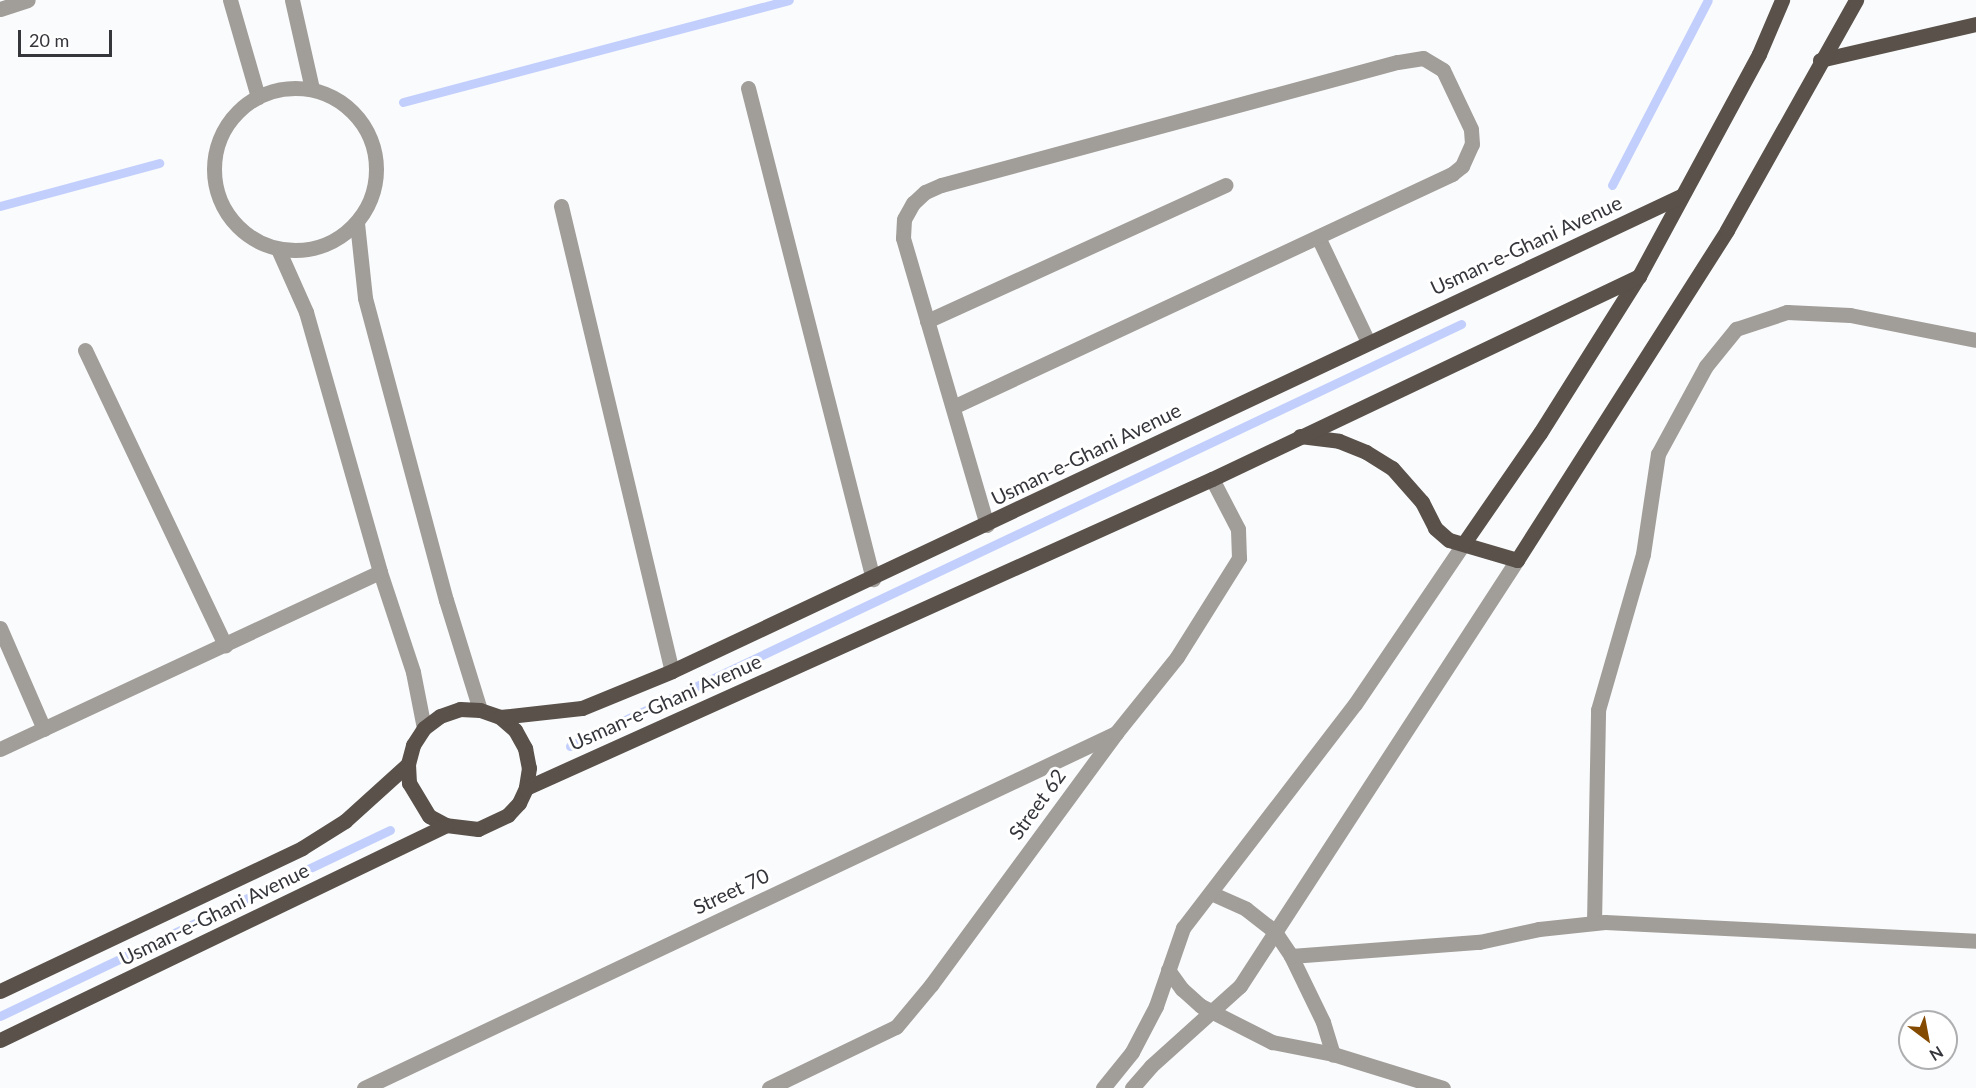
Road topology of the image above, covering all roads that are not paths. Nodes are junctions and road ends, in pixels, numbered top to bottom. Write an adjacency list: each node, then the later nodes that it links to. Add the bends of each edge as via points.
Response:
1 (28, 0): 6 (street)
2 (230, 0): 11 (street)
3 (292, 0): 10 (street)
4 (1782, 0): 13 (main road, via 1759,54)
5 (1856, 0): 8 (main road)
6 (0, 9)
7 (1976, 24): 8 (main road)
8 (1820, 60): 28 (main road, via 1727,230)
9 (748, 88): 30 (street)
10 (312, 89): 11 (street, via 284,88); 15 (street, via 338,99 360,118 373,143 377,171 372,198)
11 (258, 97): 17 (street, via 237,112 223,132 215,156 214,180 222,204 236,225 255,240)
12 (1226, 185): 19 (street)
13 (1681, 196): 18 (main road); 21 (main road, Usman-e-Ghani Avenue)
14 (561, 206): 33 (street)
15 (357, 223): 17 (street, via 334,241 307,250); 34 (street, via 365,298 446,600)
16 (1318, 237): 19 (street, via 1462,166 1472,144 1471,129 1443,70 1423,58 1397,62 925,192 904,219 903,238); 21 (street); 23 (street)
17 (278, 249): 29 (street, via 306,312)
18 (1639, 276): 24 (main road, Usman-e-Ghani Avenue); 27 (main road, via 1540,433)
19 (927, 321): 23 (street)
20 (1976, 340): 44 (street, via 1850,315 1787,312 1736,329 1706,366 1658,454 1643,554 1598,710)
21 (1368, 342): 26 (main road, Usman-e-Ghani Avenue)
22 (85, 350): 32 (street)
23 (953, 407): 26 (street)
24 (1300, 436): 25 (main road, Usman-e-Ghani Avenue); 27 (main road, via 1339,441 1392,468 1422,502 1435,528 1449,540)
25 (1212, 479): 38 (street, Street 62, via 1238,529 1239,558 1177,657); 41 (main road, Usman-e-Ghani Avenue)
26 (987, 525): 30 (main road, Usman-e-Ghani Avenue)
27 (1464, 543): 28 (main road); 43 (street, via 1355,704)
28 (1517, 560): 45 (street)
29 (380, 572): 32 (street); 36 (street, via 414,672)
30 (873, 579): 33 (main road, Usman-e-Ghani Avenue)
31 (0, 628): 37 (street)
32 (225, 645): 37 (street)
33 (672, 671): 35 (main road, Usman-e-Ghani Avenue, via 582,708)
34 (480, 710): 35 (main road); 36 (main road, via 460,709)
35 (500, 717): 41 (main road, via 515,730 525,748 529,768)
36 (424, 728): 40 (main road, via 413,744)
37 (44, 729): 39 (street)
38 (1116, 733): 53 (street, Street 70); 54 (street, Street 62, via 896,1027)
39 (0, 749)
40 (408, 764): 42 (main road, via 409,783 417,801 429,816); 49 (main road, Usman-e-Ghani Avenue, via 345,821 302,848)
41 (526, 788): 42 (main road, via 508,815 494,824 478,829)
42 (446, 825): 51 (main road, Usman-e-Ghani Avenue)
43 (1213, 894): 45 (street, via 1239,904); 48 (street, via 1183,928)
44 (1594, 923): 46 (street); 47 (street, via 1539,928 1479,942)
45 (1275, 932): 47 (street); 50 (street, via 1240,986)
46 (1976, 941)
47 (1291, 956): 52 (street, via 1323,1022)
48 (1168, 970): 50 (street, via 1182,989); 55 (street, via 1156,1006 1132,1052)
49 (0, 991)
50 (1214, 1013): 52 (street, via 1272,1042); 56 (street, via 1151,1066)
51 (0, 1040)
52 (1333, 1054): 57 (street)
53 (364, 1088)
54 (769, 1088)
55 (1103, 1088)
56 (1132, 1088)
57 (1443, 1088)

